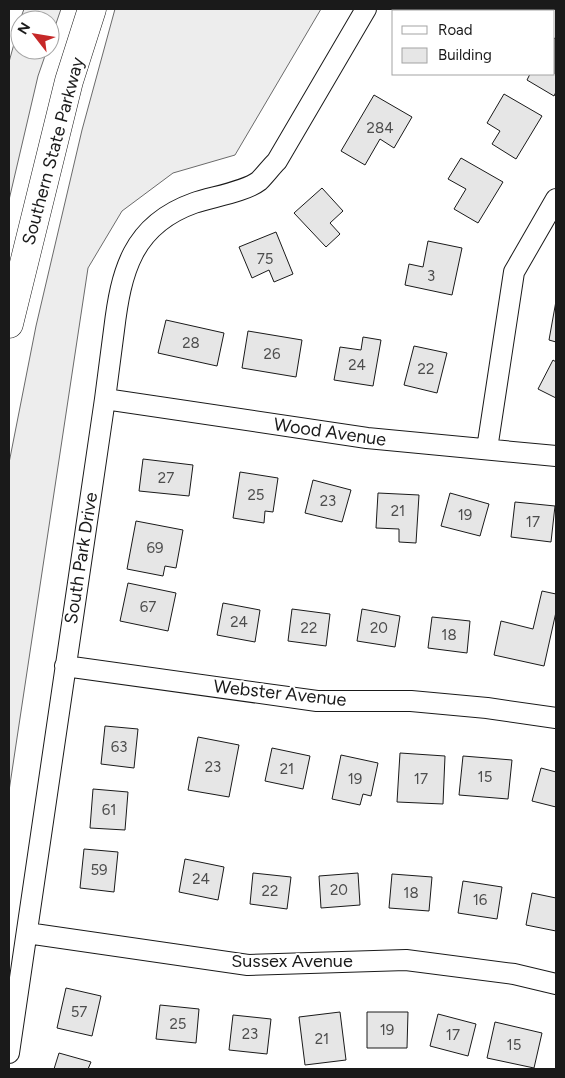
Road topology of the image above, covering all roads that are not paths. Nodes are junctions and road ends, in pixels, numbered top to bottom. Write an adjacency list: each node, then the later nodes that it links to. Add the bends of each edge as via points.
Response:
1 (92, 9): 4 (highway, Southern State Parkway, via 70,81)
2 (366, 9): 5 (street, South Park Drive, via 277,161 258,181 169,214 141,241 126,266 118,295)
3 (556, 199): 6 (street, via 514,272)
4 (9, 324)
5 (105, 399): 6 (street, Wood Avenue, via 367,438); 8 (street, South Park Drive)
6 (488, 450): 7 (street, Wood Avenue)
7 (556, 456)
8 (65, 666): 9 (street, Webster Avenue, via 316,701 411,701); 10 (street, South Park Drive)
9 (556, 718)
10 (27, 933): 11 (street, Sussex Avenue, via 248,965 406,960 514,974); 12 (street, South Park Drive)
11 (556, 984)
12 (9, 1053)

